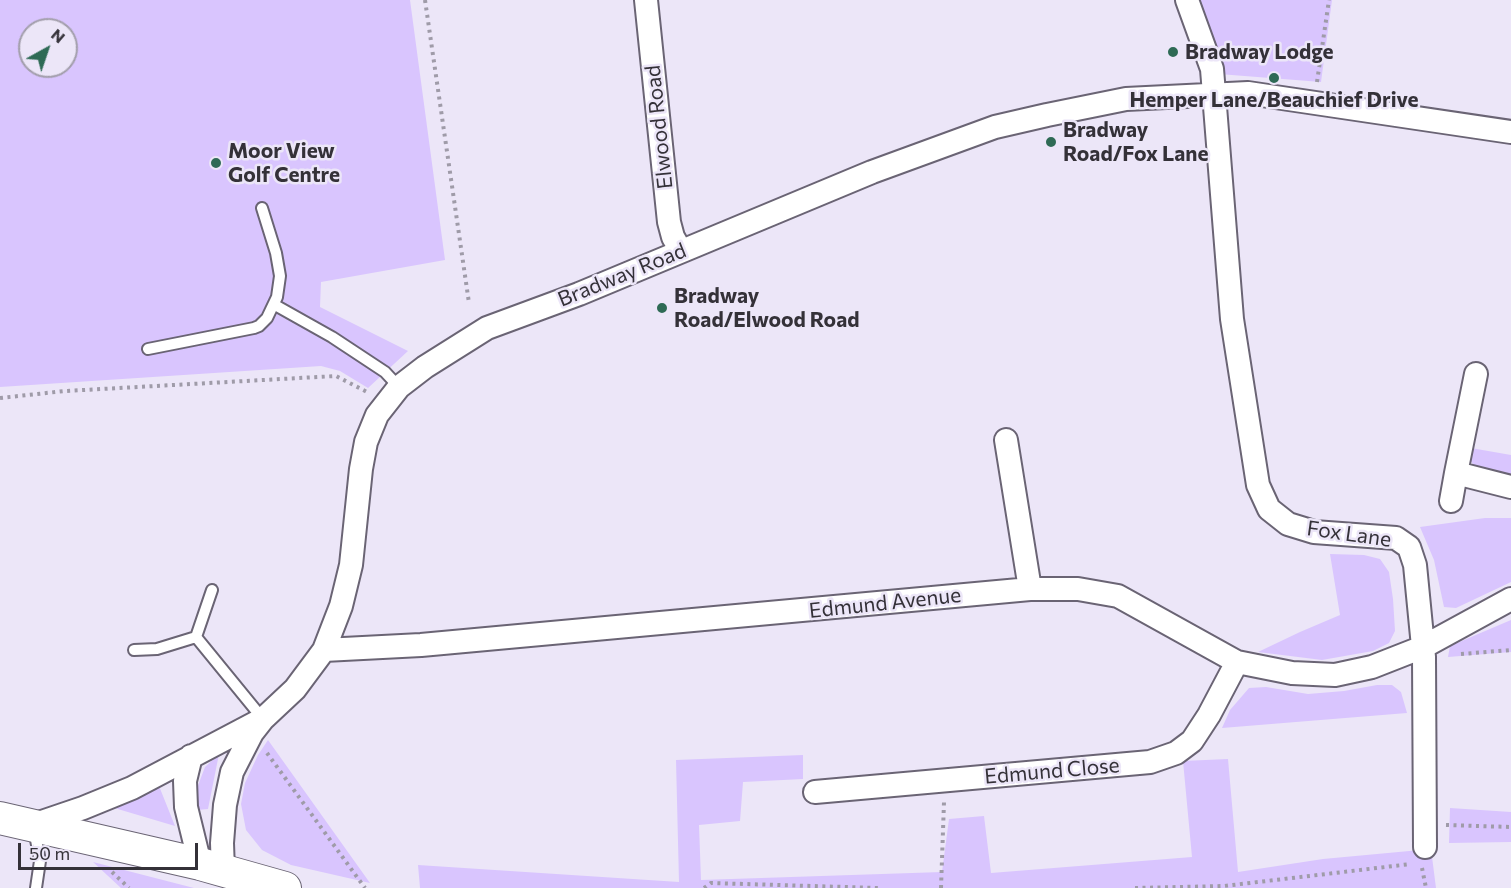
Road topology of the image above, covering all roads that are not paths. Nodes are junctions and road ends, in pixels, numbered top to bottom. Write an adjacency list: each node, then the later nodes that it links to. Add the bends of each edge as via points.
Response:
1 (646, 0): 6 (street, Elwood Road, via 669,222)
2 (1187, 0): 3 (street, Fox Lane, via 1212,69)
3 (1213, 94): 4 (street, Bradway Road, via 1248,93); 6 (street, Bradway Road, via 1126,99 995,128 872,172); 21 (street, Fox Lane, via 1232,319 1258,486 1269,509 1288,524 1314,532 1396,538 1409,547 1415,565)
4 (1511, 132)
5 (262, 208): 7 (lane, via 280,276)
6 (681, 251): 10 (street, Bradway Road, via 487,328 425,367)
7 (275, 305): 8 (lane, via 263,323 254,328); 10 (lane, via 385,372)
8 (148, 349)
9 (1476, 374): 12 (street)
10 (392, 396): 20 (street, Bradway Road, via 377,415 366,442 351,565)
11 (1006, 440): 15 (street)
12 (1456, 473): 13 (street); 14 (street)
13 (1511, 487)
14 (1451, 501)
15 (1030, 589): 20 (street, Edmund Avenue, via 421,645); 22 (street, Edmund Avenue, via 1078,589 1118,596)
16 (212, 590): 18 (lane)
17 (1511, 598): 21 (street, Edmund Avenue)
18 (196, 637): 19 (lane, via 157,649); 23 (lane)
19 (134, 650)
20 (324, 650): 23 (street, Bradway Road, via 295,689)
21 (1424, 652): 22 (street, Edmund Avenue, via 1335,675 1292,673); 28 (street, Fox Lane)
22 (1238, 662): 25 (street, Edmund Close, via 1192,741 1176,753 1150,762)
23 (257, 726): 24 (street, Bradway Road); 29 (street, Bradway Road, via 232,772 223,835)
24 (191, 756): 27 (street, Bradway Road, via 132,788); 29 (street, via 185,782 186,807)
25 (815, 792)
26 (0, 818): 27 (main road)
27 (33, 825): 29 (main road); 30 (lane, via 40,861)
28 (1423, 855)
29 (211, 868): 31 (main road)
30 (36, 888)
31 (285, 888)

